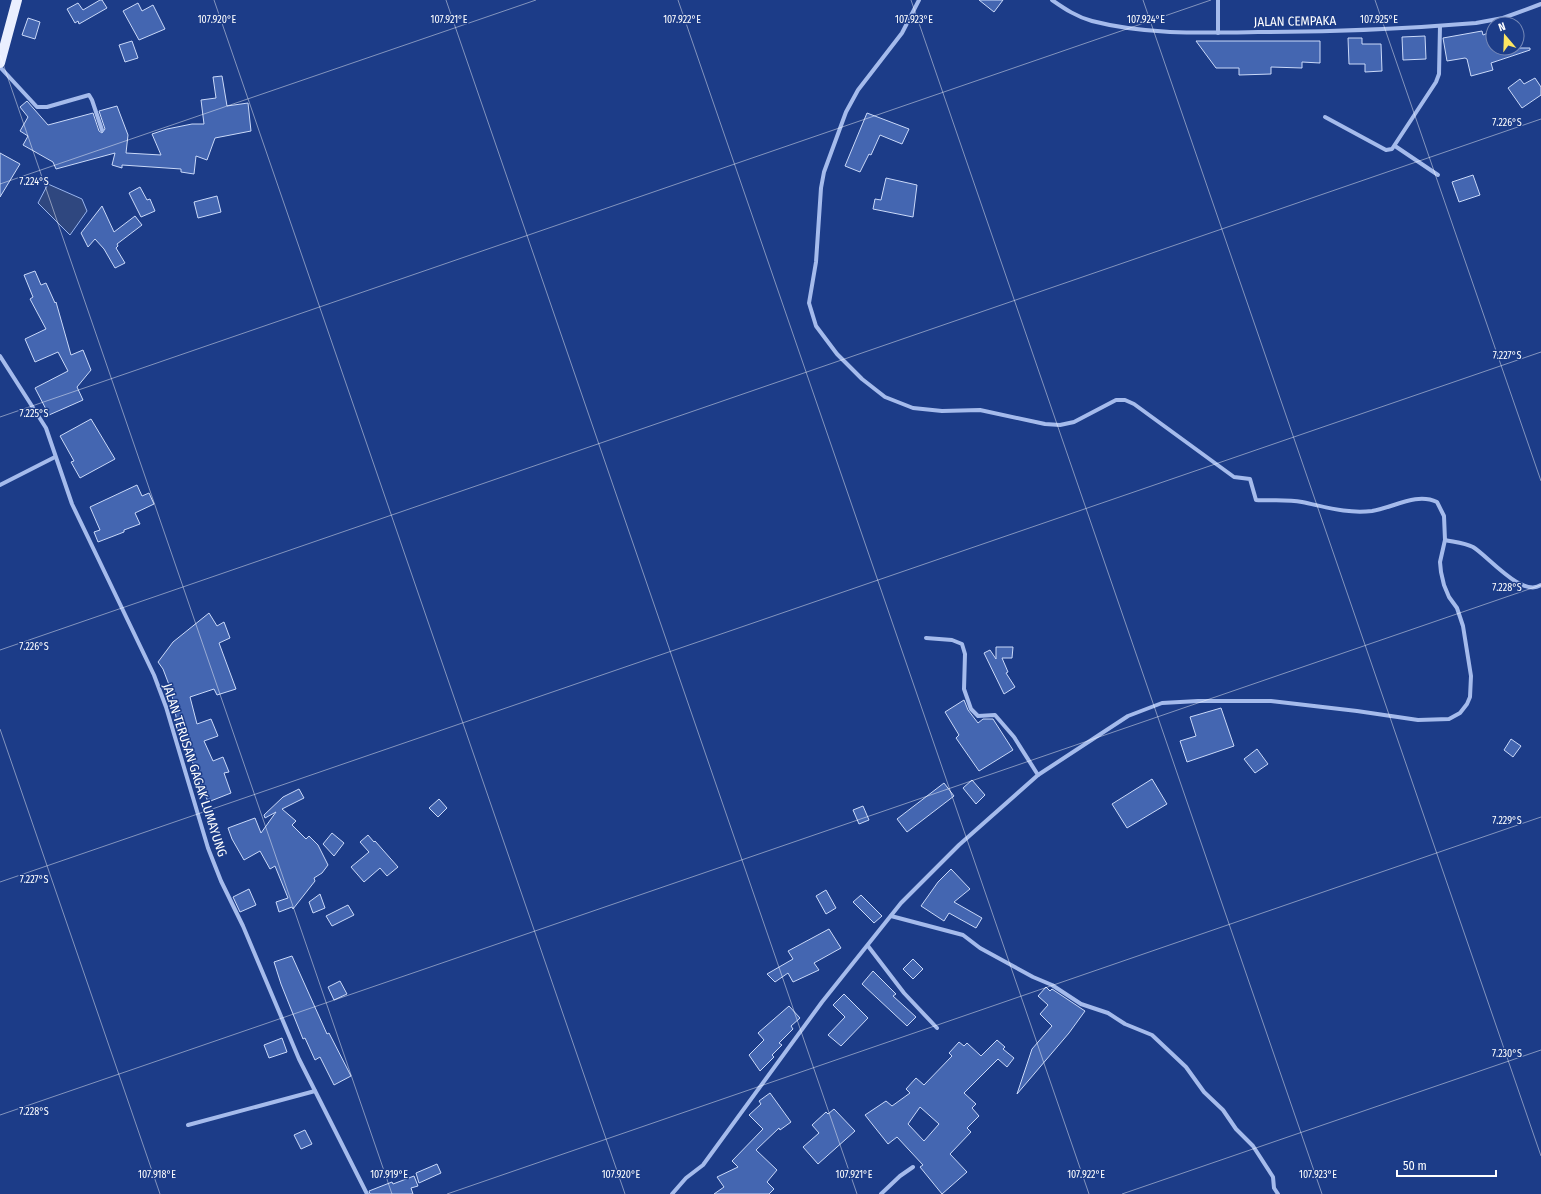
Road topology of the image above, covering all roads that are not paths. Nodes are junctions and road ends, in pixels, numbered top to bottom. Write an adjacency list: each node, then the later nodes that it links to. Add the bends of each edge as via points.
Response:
1 (17, 0): 8 (main road)
2 (919, 0): 17 (street, via 902,33 858,90 846,112 820,188 816,262 809,303 813,319 822,336 862,380 885,397 904,406 942,411 980,410 1045,424 1060,425 1074,422 1116,400 1125,400 1234,476 1251,480 1255,498 1258,500 1302,502 1357,512 1393,507 1425,497 1437,502 1444,516)
3 (1052, 0): 7 (street, JALAN CEMPAKA, via 1071,13 1124,28)
4 (1218, 0): 7 (street)
5 (1541, 4): 6 (street, JALAN CEMPAKA, via 1503,18)
6 (1440, 26): 7 (street, JALAN CEMPAKA); 12 (street, via 1439,74 1436,82)
7 (1218, 33)
8 (0, 63)
9 (0, 66): 11 (street, via 37,107 47,107 89,95)
10 (1325, 117): 12 (street, via 1386,150)
11 (102, 130)
12 (1394, 146): 13 (street)
13 (1438, 175)
14 (0, 356): 15 (street, JALAN TERUSAN GAGAK LUMAYUNG, via 46,428)
15 (55, 457): 16 (street); 24 (street, JALAN TERUSAN GAGAK LUMAYUNG, via 92,549 154,675 208,848)
16 (0, 485)
17 (1445, 540): 18 (street, via 1471,546 1516,582 1533,588); 20 (street, via 1440,562 1441,572 1447,591 1458,608 1471,676 1470,697 1456,716 1438,721 1418,720 1271,701 1198,701 1162,704 1128,716)
18 (1541, 585)
19 (926, 638): 20 (street, via 952,640 962,644 965,654 964,689 974,713 978,716 994,715 1014,737)
20 (1038, 775): 21 (street, via 959,845 901,902)
21 (891, 916): 22 (street); 30 (street, via 963,935 980,948 1052,985 1081,1004 1108,1013 1124,1024 1152,1035 1186,1067 1204,1092 1253,1146 1273,1177 1274,1188)
22 (868, 946): 23 (street, via 904,993); 28 (street, via 822,1002 703,1165 686,1178)
23 (937, 1028)
24 (315, 1091): 25 (street); 27 (street, JALAN TERUSAN GAGAK LUMAYUNG)
25 (188, 1125)
26 (913, 1167): 29 (street)
27 (367, 1194)
28 (672, 1194)
29 (881, 1194)
30 (1278, 1194)

